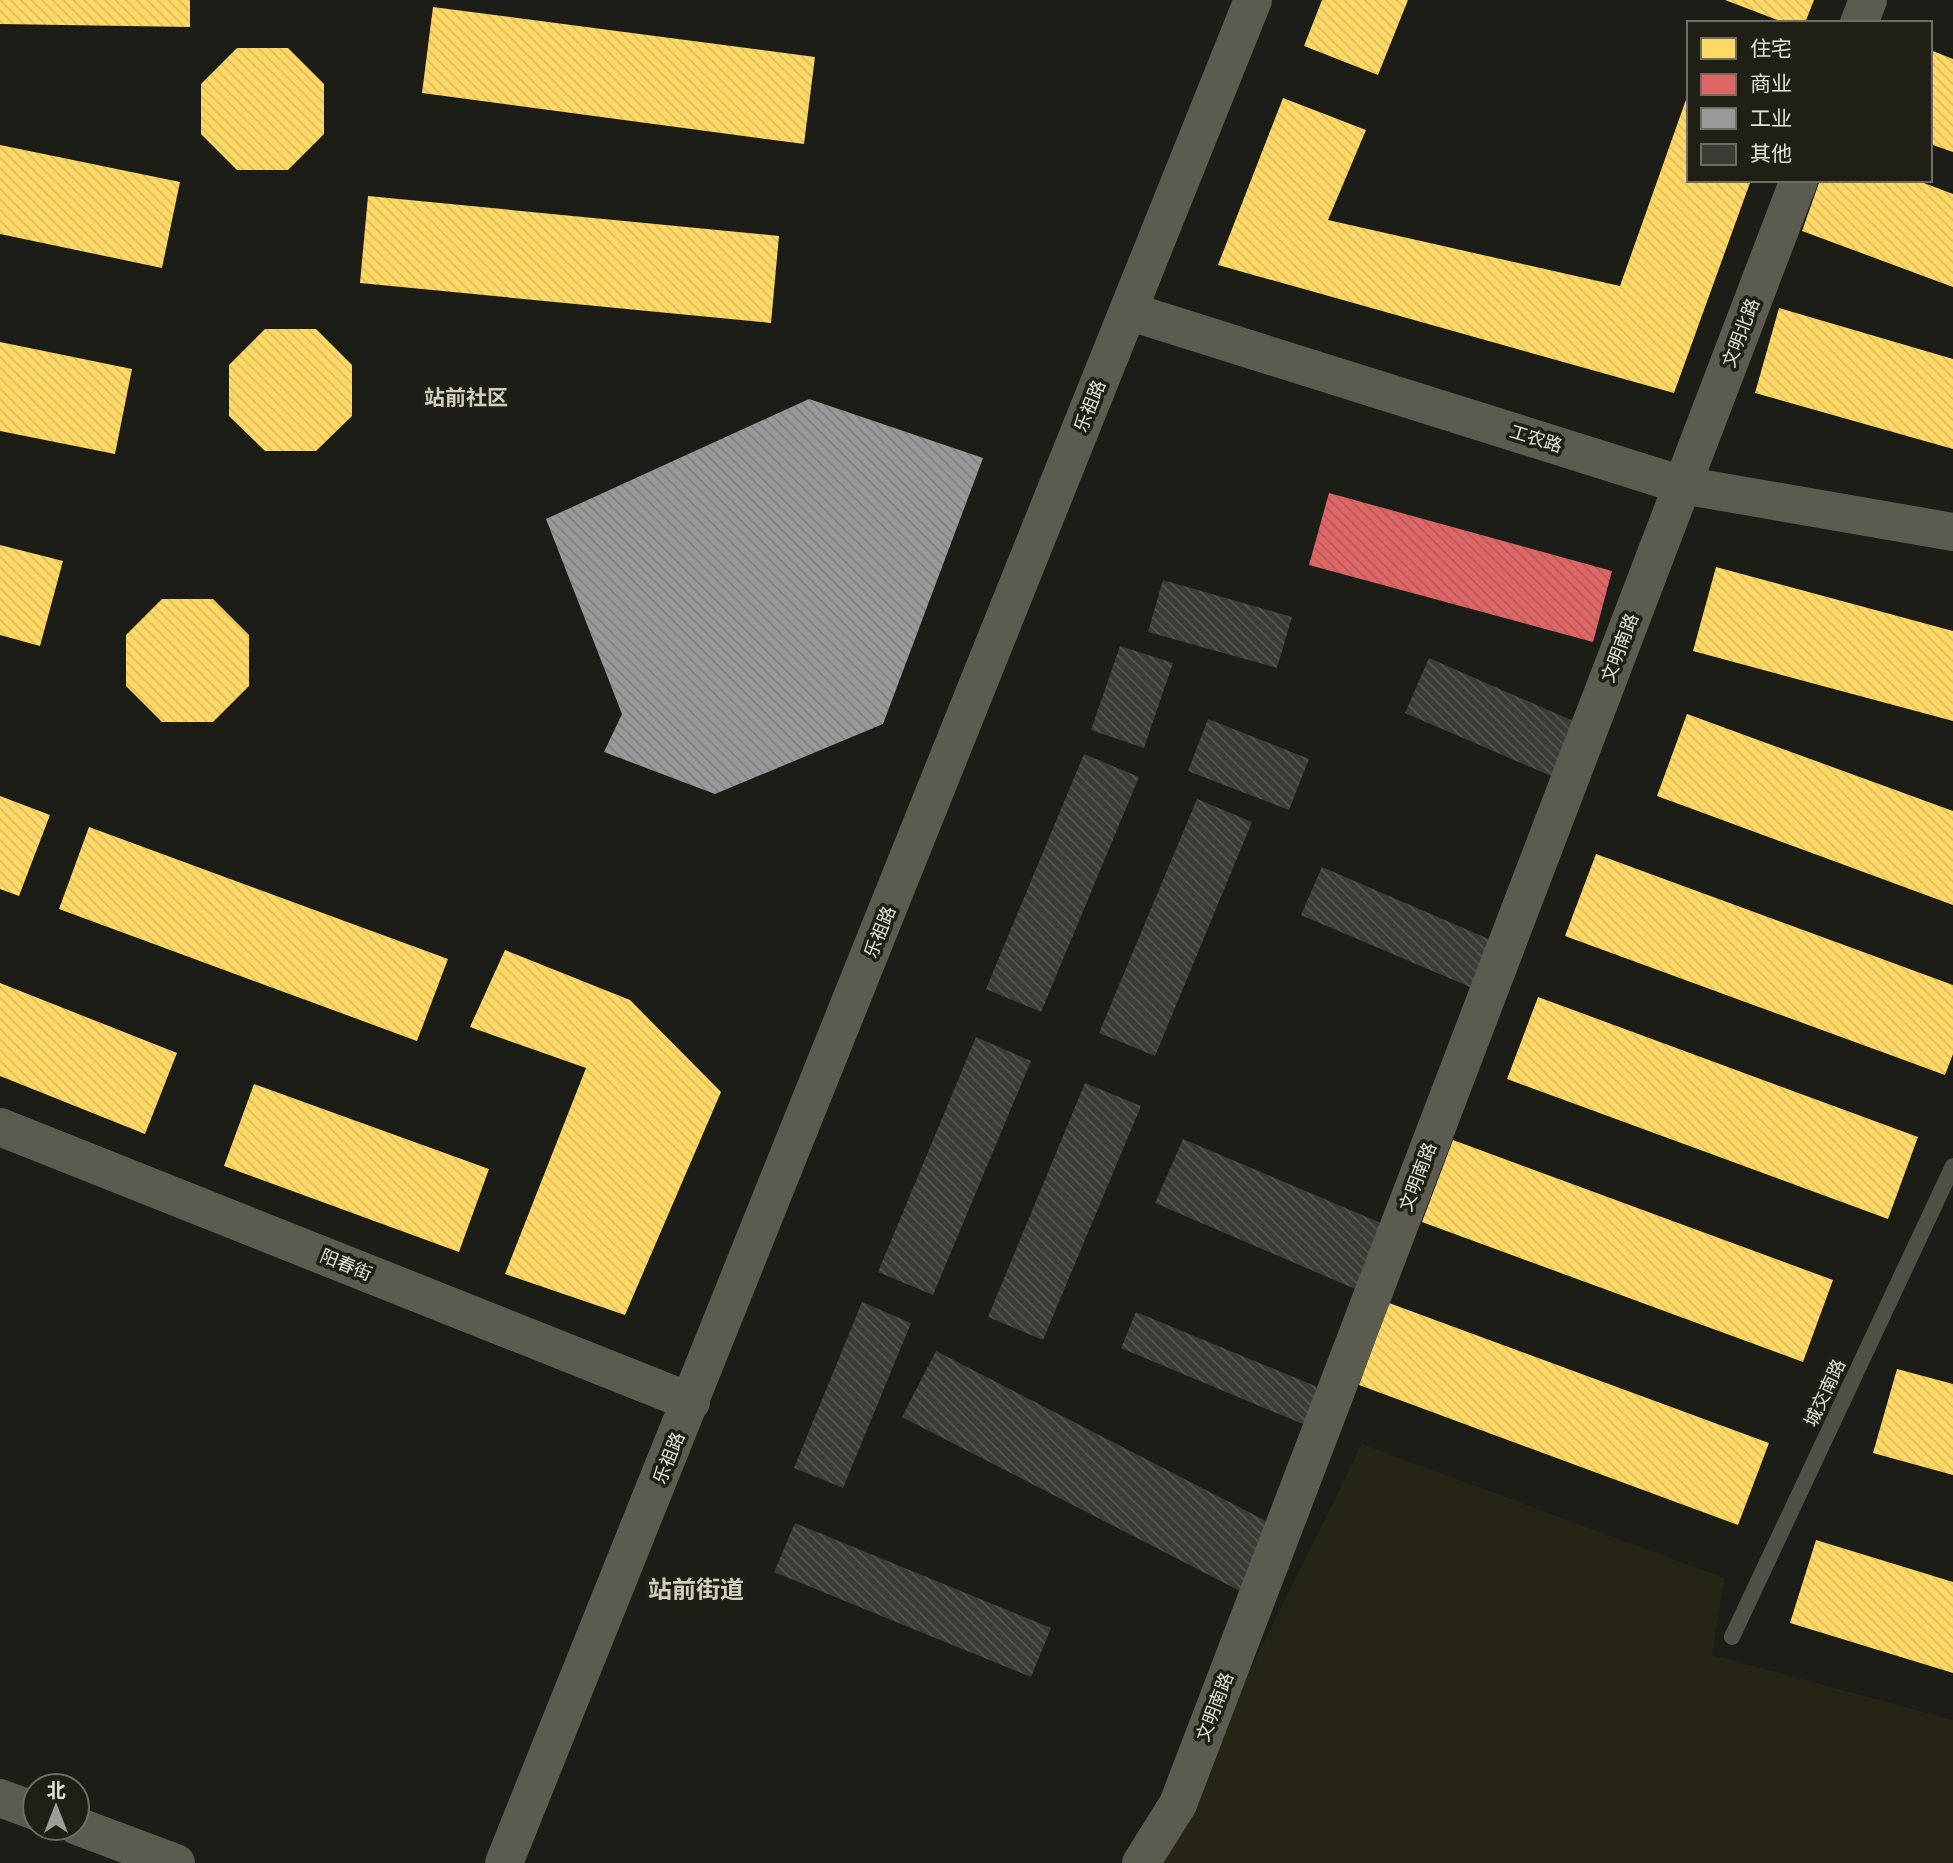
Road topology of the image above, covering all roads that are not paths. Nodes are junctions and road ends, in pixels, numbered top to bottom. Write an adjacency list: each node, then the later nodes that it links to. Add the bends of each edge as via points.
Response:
1 (1253, 0): 5 (street, 乐祖路)
2 (1868, 0): 3 (street)
3 (1861, 21)
4 (1798, 182): 6 (street, 文明北路)
5 (1128, 311): 6 (street, 工农路); 10 (street, 乐祖路)
6 (1682, 485): 7 (street, 工农路); 17 (street, 文明南路, via 1178,1804)
7 (1953, 532)
8 (0, 1127): 10 (street, 阳春街)
9 (1953, 1166): 11 (lane, 城交南路)
10 (691, 1402): 16 (street, 乐祖路)
11 (1732, 1637)
12 (0, 1798): 13 (street)
13 (21, 1806)
14 (91, 1831): 15 (street)
15 (176, 1863)
16 (504, 1863)
17 (1141, 1863)

